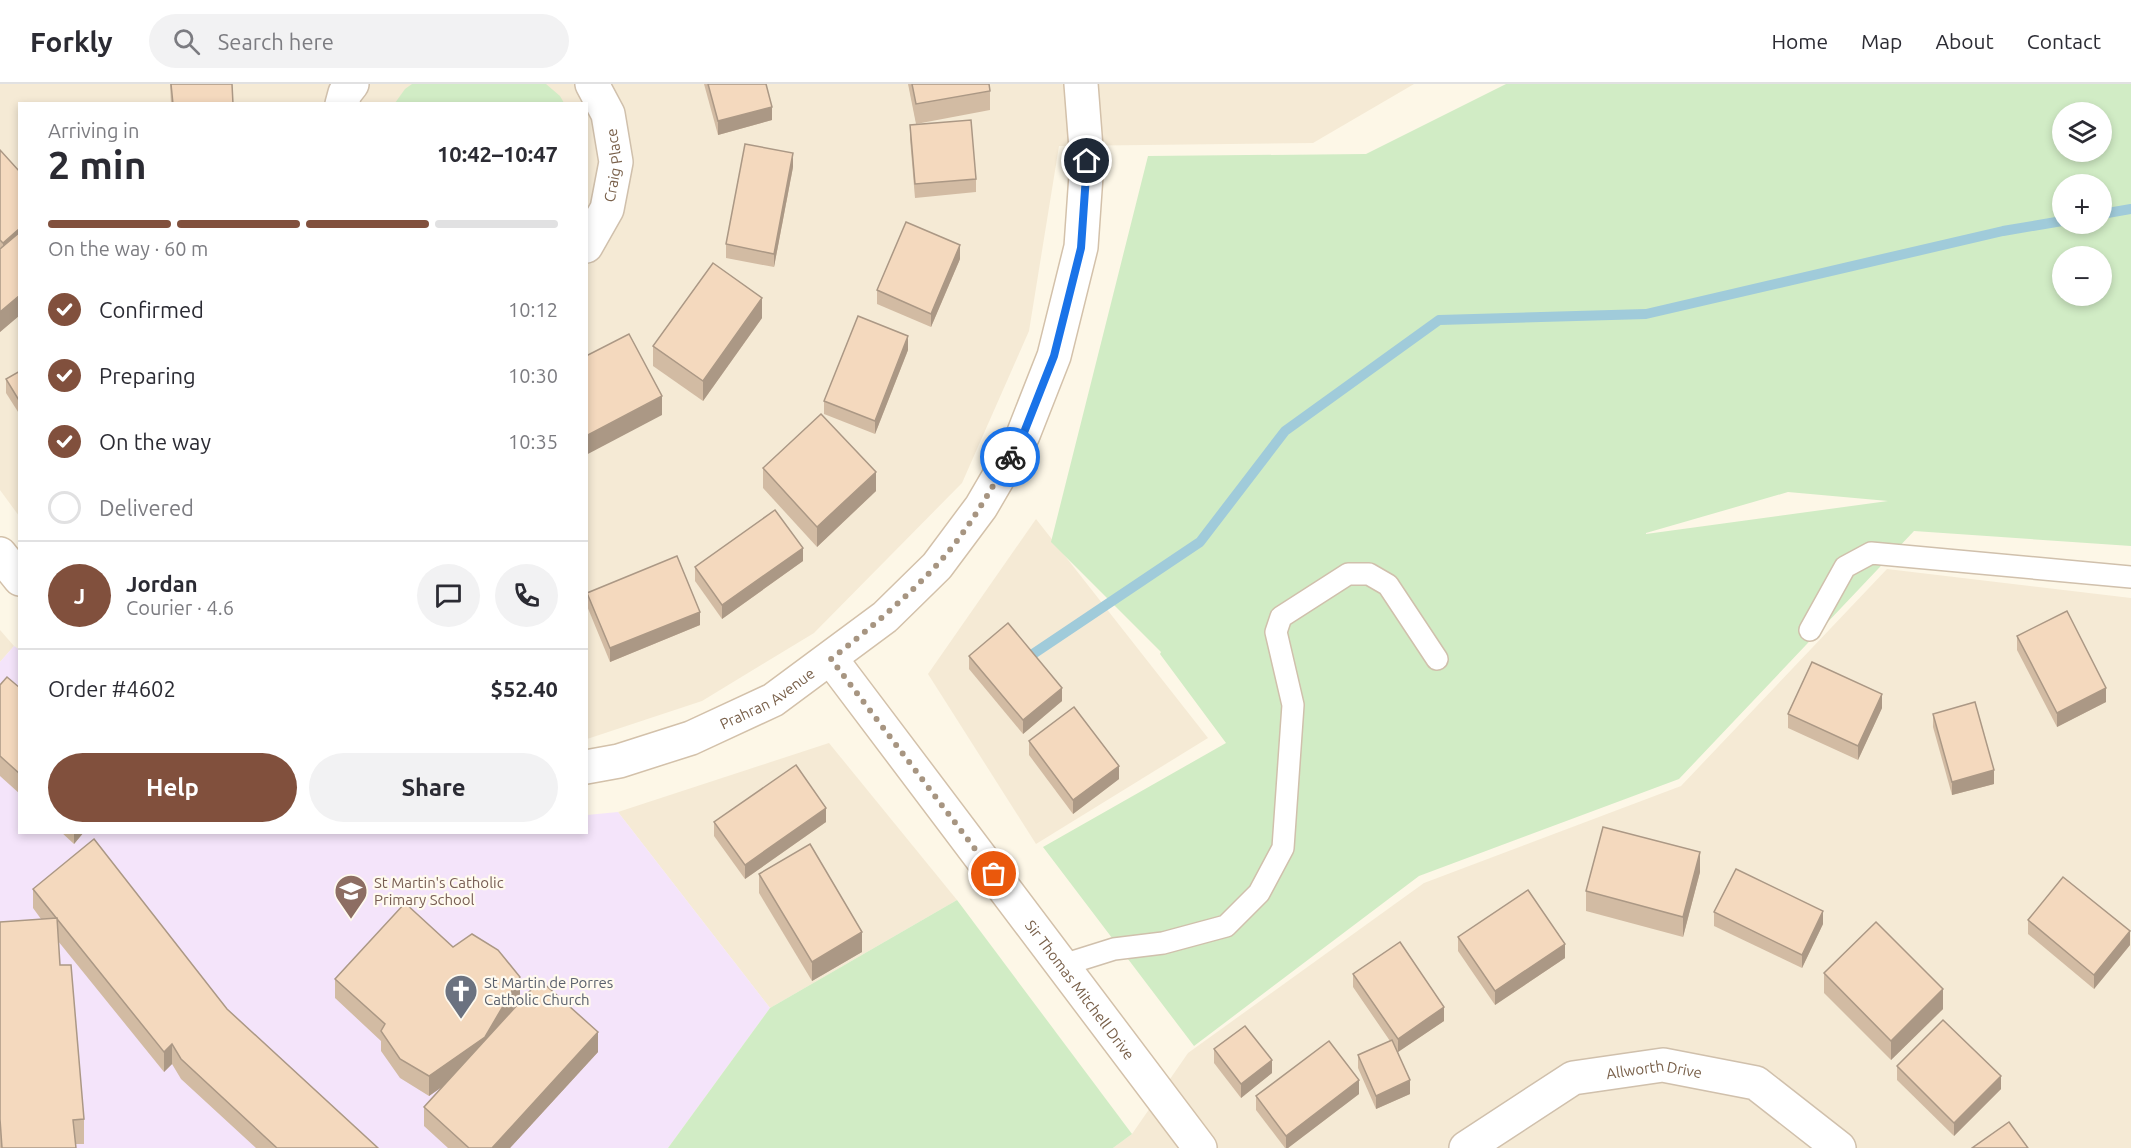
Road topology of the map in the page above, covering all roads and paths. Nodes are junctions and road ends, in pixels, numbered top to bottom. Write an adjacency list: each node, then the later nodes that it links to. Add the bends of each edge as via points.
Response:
1 (352, 84): 4 (street)
2 (592, 84): 5 (street, Craig Place, via 609,114 616,162 608,209)
3 (1081, 84): 10 (street, Prahran Avenue, via 1087,161 1081,248 1054,356 1023,435 981,507 937,566 885,617)
4 (343, 102)
5 (588, 243)
6 (0, 554): 7 (street)
7 (18, 576)
8 (2131, 577): 9 (lane, via 1871,553 1845,567)
9 (1810, 630)
10 (831, 659): 12 (street, Prahran Avenue, via 773,700 691,738); 13 (street, Sir Thomas Mitchell Drive)
11 (1437, 659): 13 (lane, via 1389,585 1369,574 1348,574 1281,617 1276,632 1293,705 1283,848 1259,893 1226,926 1163,943 1114,949)
12 (588, 767)
13 (1063, 965): 14 (street, Sir Thomas Mitchell Drive)
14 (1200, 1148)
15 (1466, 1148): 16 (street, Allworth Drive, via 1573,1078 1663,1065 1756,1083)
16 (1839, 1148)

